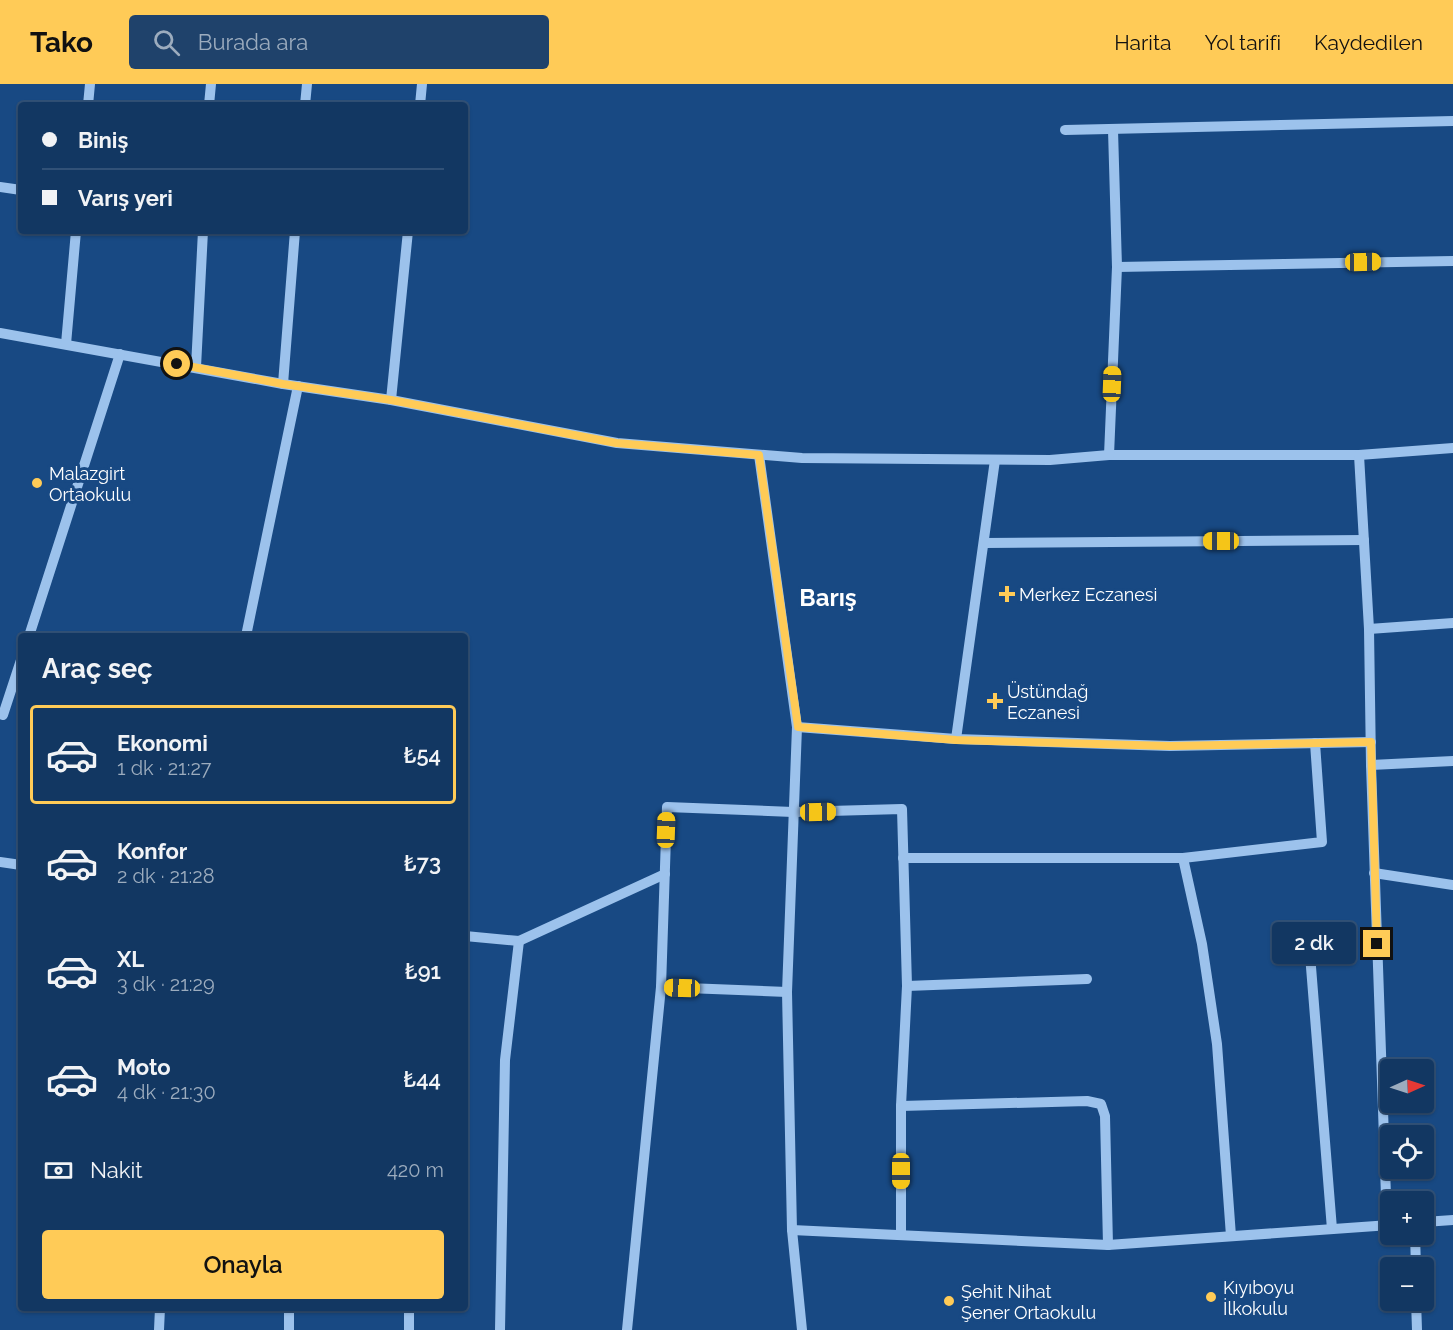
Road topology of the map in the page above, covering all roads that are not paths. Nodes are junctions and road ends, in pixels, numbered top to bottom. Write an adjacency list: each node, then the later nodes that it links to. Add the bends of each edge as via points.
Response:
1 (90, 84): 5 (street)
2 (211, 84): 6 (street)
3 (307, 84): 7 (street)
4 (423, 84): 8 (street)
5 (88, 102)
6 (209, 102)
7 (305, 102)
8 (420, 102)
9 (1453, 121): 11 (street)
10 (1065, 130): 11 (street)
11 (1113, 130): 19 (street)
12 (0, 187): 13 (street)
13 (18, 190)
14 (76, 234): 21 (street)
15 (203, 234): 23 (street)
16 (295, 234): 24 (street)
17 (408, 234): 26 (street)
18 (1453, 261): 19 (street)
19 (1117, 267): 28 (street)
20 (0, 333): 21 (street)
21 (66, 344): 22 (street)
22 (120, 354): 23 (street); 36 (street)
23 (196, 367): 24 (street)
24 (283, 384): 25 (street)
25 (298, 386): 26 (street); 37 (street)
26 (391, 400): 29 (street, via 616,443)
27 (1453, 448): 30 (street)
28 (1109, 454): 30 (street); 31 (street)
29 (759, 455): 31 (street); 40 (street)
30 (1359, 455): 32 (street)
31 (995, 460): 33 (street)
32 (1364, 540): 33 (street); 35 (street)
33 (984, 543): 41 (street)
34 (1453, 623): 35 (street)
35 (1369, 629): 42 (street)
36 (30, 633)
37 (247, 633)
38 (18, 669): 39 (street, via 3,715)
39 (0, 714)
40 (798, 727): 41 (street); 46 (street)
41 (956, 740): 43 (street, via 1170,746)
42 (1371, 742): 43 (street); 45 (street)
43 (1315, 743): 48 (street, via 1322,842)
44 (1453, 761): 45 (street)
45 (1371, 765): 51 (street)
46 (793, 812): 47 (street, via 902,809); 52 (street, via 667,807); 60 (street)
47 (903, 858): 48 (street); 58 (street)
48 (1183, 858): 69 (street, via 1203,944 1217,1044)
49 (0, 862): 50 (street)
50 (18, 865)
51 (1374, 873): 53 (street); 62 (street)
52 (665, 874): 55 (street); 59 (street)
53 (1453, 885)
54 (468, 936): 55 (street)
55 (519, 941): 78 (street, via 506,1059)
56 (1309, 942): 66 (street)
57 (1088, 979): 58 (street)
58 (907, 986): 61 (street)
59 (661, 987): 60 (street); 79 (street)
60 (787, 992): 67 (street)
61 (901, 1106): 68 (street); 70 (street, via 1087,1101 1101,1104 1105,1116)
62 (1388, 1191)
63 (1453, 1220): 64 (street)
64 (1434, 1221)
65 (1380, 1226): 66 (street)
66 (1332, 1229): 69 (street)
67 (792, 1230): 68 (street); 80 (street)
68 (901, 1235): 70 (street)
69 (1231, 1236): 70 (street)
70 (1108, 1245)
71 (160, 1311): 75 (street)
72 (289, 1311): 76 (street)
73 (409, 1311): 77 (street)
74 (1416, 1311): 81 (street)
75 (159, 1330)
76 (289, 1330)
77 (409, 1330)
78 (500, 1330)
79 (627, 1330)
80 (802, 1330)
81 (1417, 1330)

